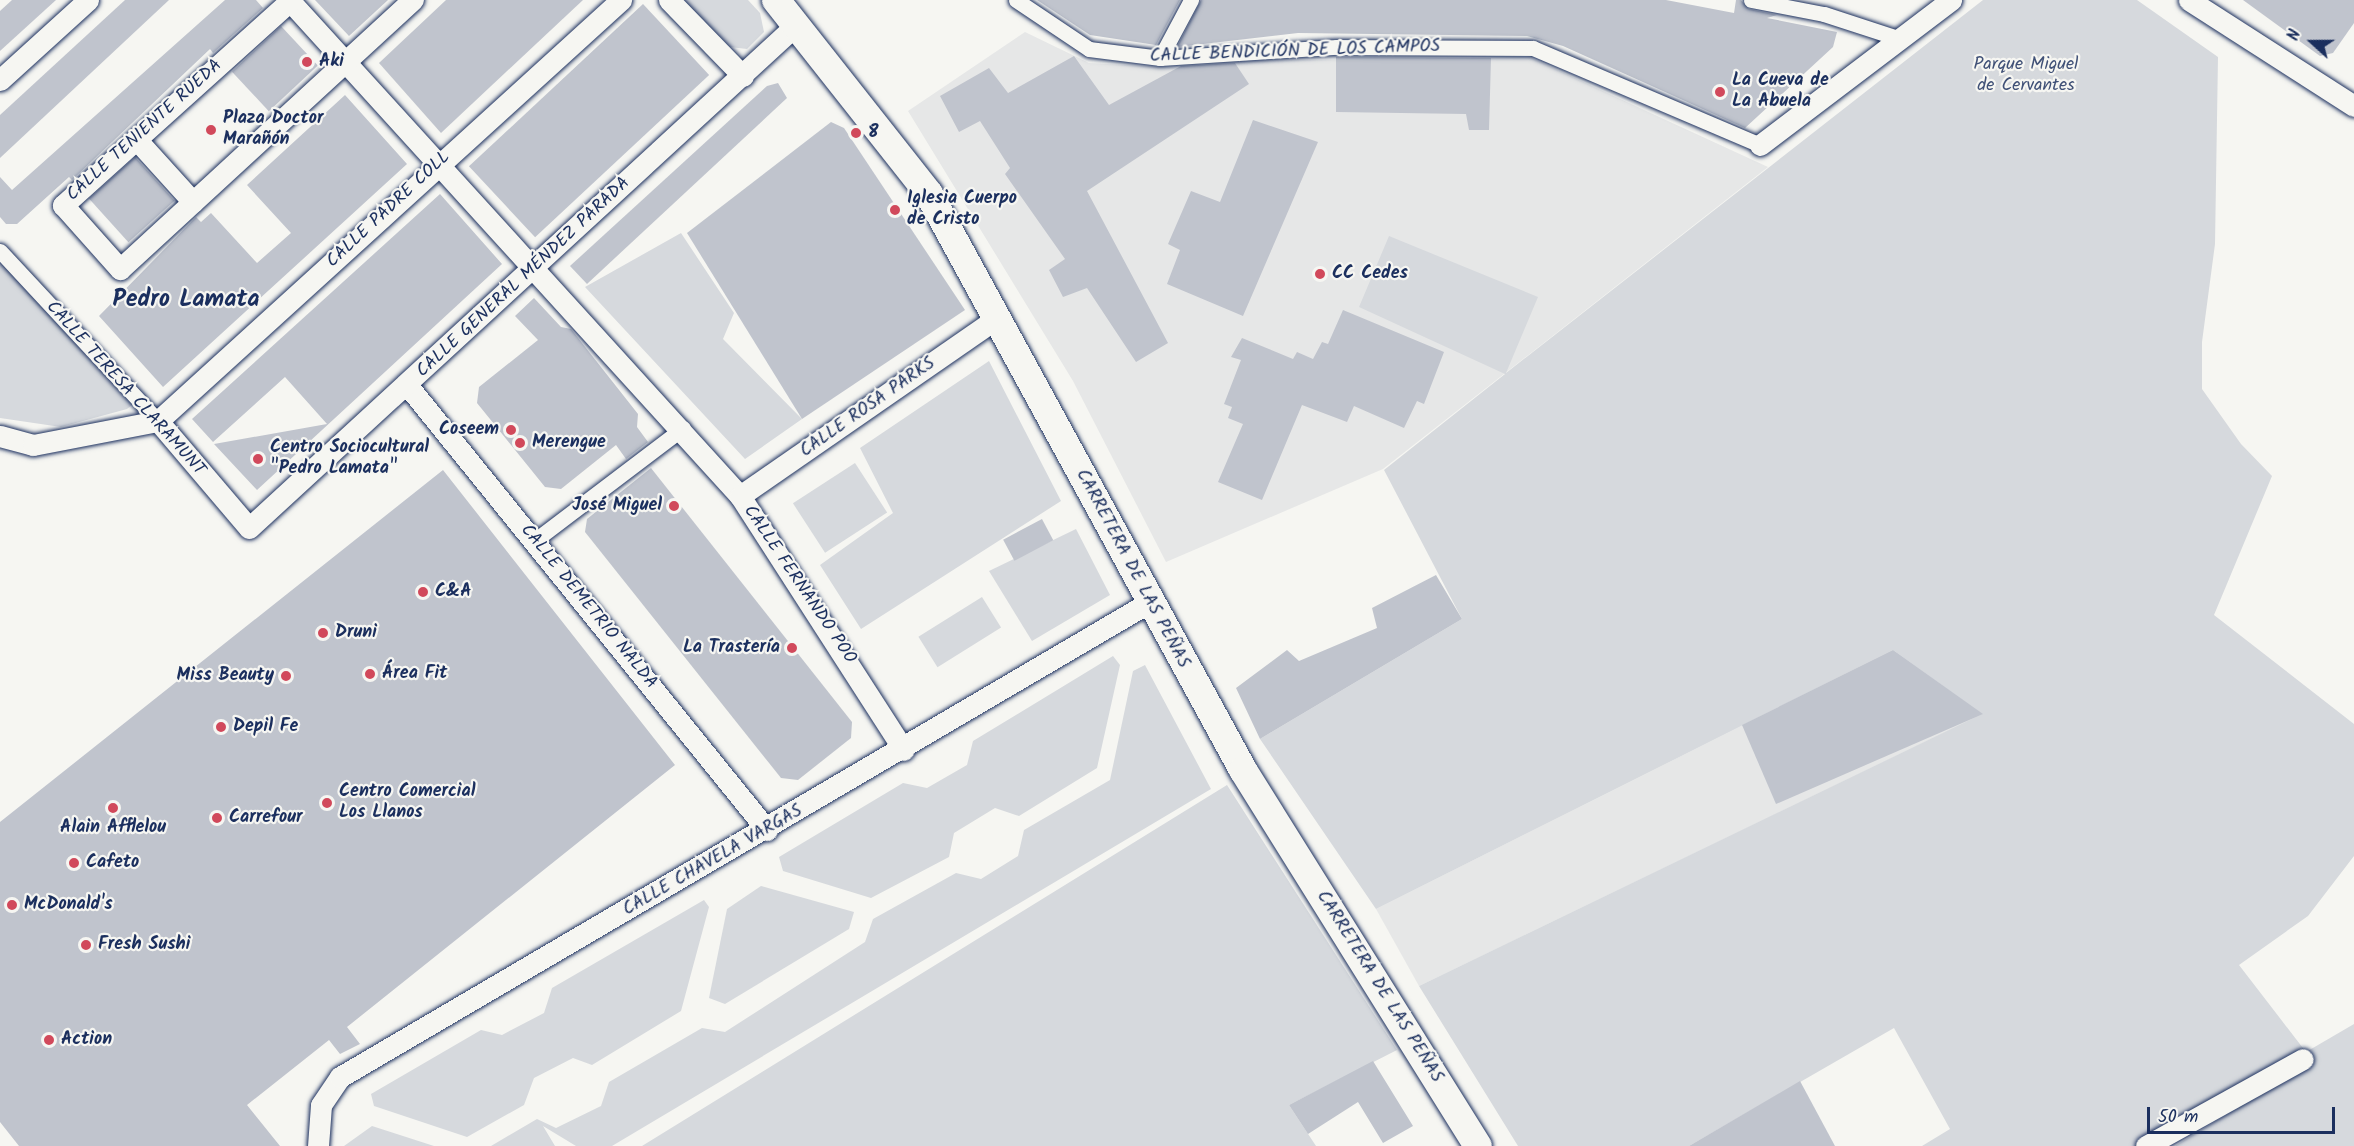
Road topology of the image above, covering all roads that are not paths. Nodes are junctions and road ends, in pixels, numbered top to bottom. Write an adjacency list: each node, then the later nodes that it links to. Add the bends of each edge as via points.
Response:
1 (88, 0): 18 (street)
2 (290, 0): 16 (street, CALLE FERNANDO POO); 20 (street, CALLE TENIENTE RUEDA)
3 (413, 0): 16 (street)
4 (621, 0): 22 (street, CALLE PADRE COLL)
5 (669, 0): 17 (street)
6 (776, 0): 13 (main road, CARRETERA DE LAS PEÑAS)
7 (1016, 0): 12 (street, CALLE BENDICIÓN DE LOS CAMPOS)
8 (1191, 0): 15 (street)
9 (1751, 0): 14 (street, via 1824,14)
10 (1952, 0): 14 (street, CALLE BENDICIÓN DE LOS CAMPOS)
11 (2189, 0): 19 (street)
12 (1036, 5): 15 (street, CALLE BENDICIÓN DE LOS CAMPOS, via 1089,49)
13 (796, 25): 17 (street, CALLE GENERAL MÉNDEZ PARADA); 26 (main road, CARRETERA DE LAS PEÑAS, via 929,194)
14 (1901, 39): 21 (street, CALLE BENDICIÓN DE LOS CAMPOS)
15 (1160, 58): 21 (street, CALLE BENDICIÓN DE LOS CAMPOS, via 1337,47 1533,48)
16 (345, 62): 22 (street, CALLE FERNANDO POO); 23 (street)
17 (743, 76): 25 (street, CALLE GENERAL MÉNDEZ PARADA)
18 (0, 80)
19 (2354, 106)
20 (136, 139): 23 (street); 23 (street, CALLE TENIENTE RUEDA, via 63,205 120,268)
21 (1760, 145)
22 (439, 164): 25 (street, CALLE FERNANDO POO); 28 (street, CALLE PADRE COLL)
23 (193, 202)
24 (0, 251): 28 (street, CALLE TERESA CLARAMUNT)
25 (534, 267): 27 (street, CALLE GENERAL MÉNDEZ PARADA); 29 (street, CALLE FERNANDO POO)
26 (996, 319): 31 (street, CALLE ROSA PARKS); 34 (main road, CARRETERA DE LAS PEÑAS)
27 (408, 386): 32 (street, CALLE GENERAL MÉNDEZ PARADA); 33 (street, CALLE DEMETRIO NALDA)
28 (158, 421): 30 (street, via 33,445); 32 (street, CALLE TERESA CLARAMUNT)
29 (682, 428): 31 (street, CALLE FERNANDO POO); 33 (street)
30 (0, 436)
31 (740, 496): 35 (street, CALLE FERNANDO POO)
32 (249, 528)
33 (534, 541): 36 (street, CALLE DEMETRIO NALDA)
34 (1148, 603): 35 (street, CALLE CHAVELA VARGAS); 39 (main road, CARRETERA DE LAS PEÑAS, via 1243,770)
35 (904, 750): 36 (street, CALLE CHAVELA VARGAS)
36 (767, 830): 38 (street, CALLE CHAVELA VARGAS, via 340,1077 321,1105)
37 (2303, 1059): 40 (street)
38 (318, 1146)
39 (1479, 1146)
40 (2146, 1146)

